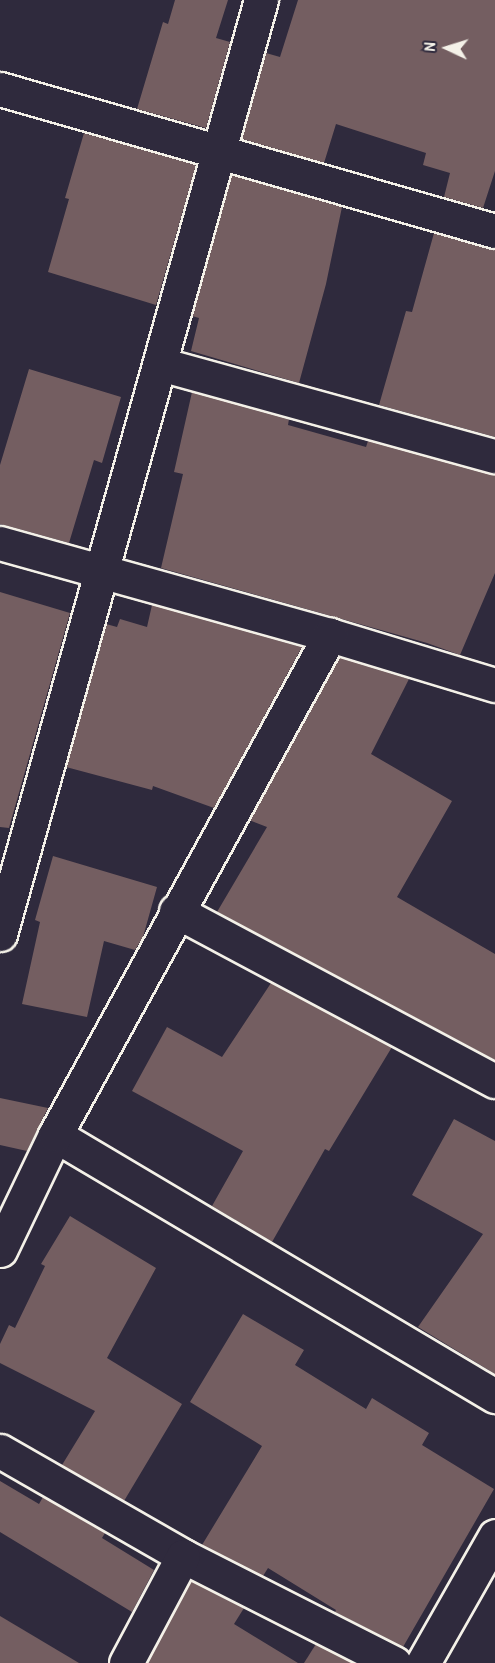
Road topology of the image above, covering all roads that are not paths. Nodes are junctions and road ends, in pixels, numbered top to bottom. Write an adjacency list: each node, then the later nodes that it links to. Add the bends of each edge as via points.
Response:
1 (261, 0): 3 (street)
2 (0, 89): 3 (street)
3 (218, 154): 4 (street); 5 (street)
4 (495, 231)
5 (159, 364): 6 (street); 8 (street)
6 (495, 456)
7 (0, 543): 8 (street)
8 (101, 571): 9 (street); 12 (street)
9 (330, 635): 10 (street); 11 (street)
10 (495, 685)
11 (176, 911): 13 (street); 14 (street)
12 (0, 934)
13 (495, 1081)
14 (55, 1136): 15 (street); 16 (street)
15 (0, 1250)
16 (495, 1396)
17 (0, 1451): 19 (street)
18 (495, 1536): 22 (street)
19 (183, 1556): 20 (street); 21 (street)
20 (126, 1663)
21 (394, 1663)
22 (423, 1663)

